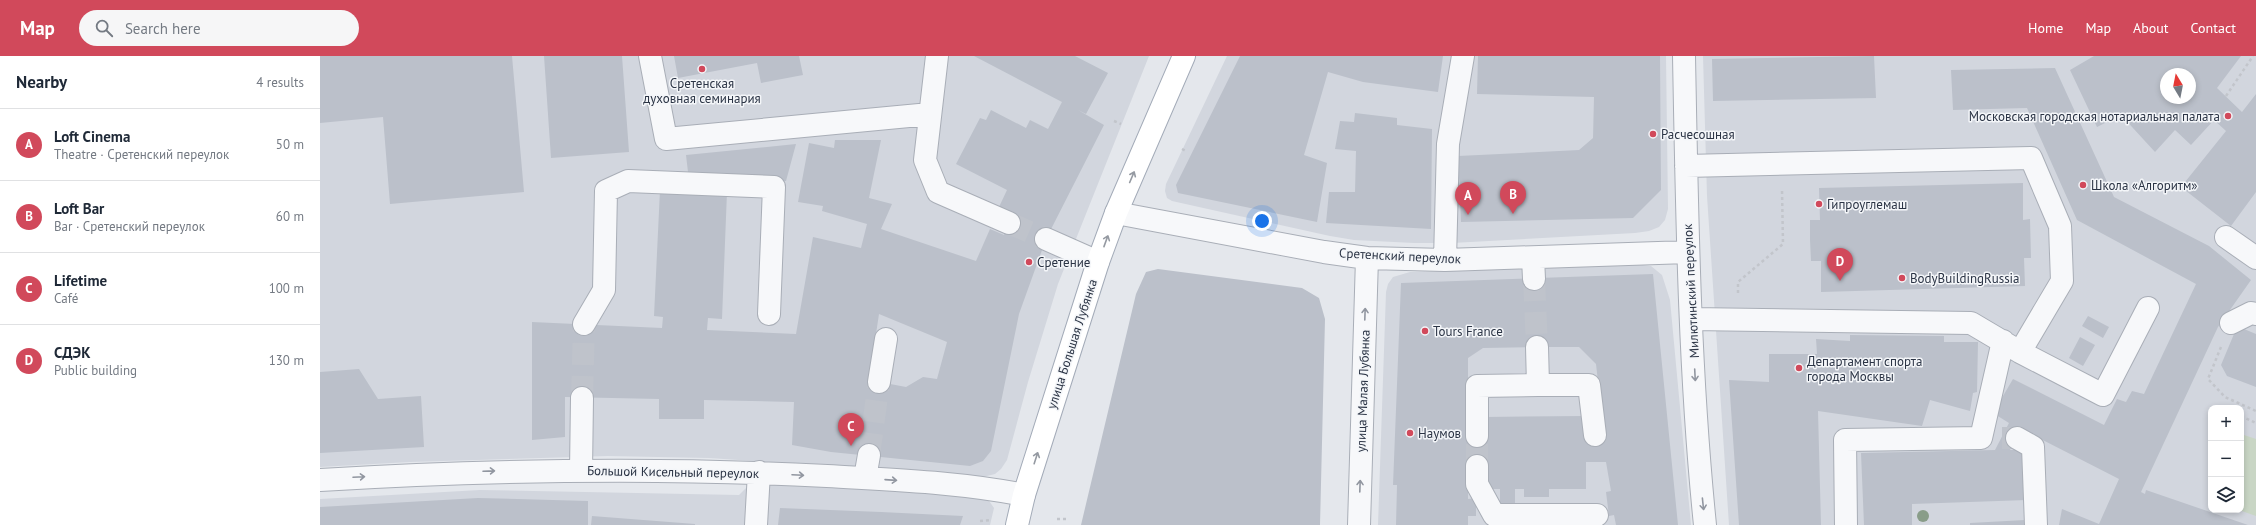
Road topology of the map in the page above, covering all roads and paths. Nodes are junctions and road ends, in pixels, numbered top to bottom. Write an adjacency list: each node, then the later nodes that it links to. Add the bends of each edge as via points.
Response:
1 (650, 56): 8 (street, via 666,139)
2 (937, 56): 8 (street)
3 (1184, 56): 15 (main road, улица Большая Лубянка, one-way to 3)
4 (1463, 56): 22 (street, via 1448,144)
5 (1684, 56): 14 (street, Милютинский переулок)
6 (2253, 56): 7 (path)
7 (2226, 96)
8 (930, 114): 16 (street, via 925,160 938,192)
9 (1114, 121): 10 (path)
10 (1121, 124)
11 (1182, 149): 12 (path)
12 (1186, 152)
13 (1781, 164): 14 (street); 28 (path, via 1783,244 1738,282); 32 (street, via 2031,158 2060,226 2062,281)
14 (1686, 166): 19 (street, Милютинский переулок)
15 (1116, 213): 20 (street, Сретенский переулок); 23 (main road, улица Большая Лубянка, one-way to 15)
16 (1009, 223)
17 (2226, 237): 21 (street)
18 (1046, 239): 23 (street)
19 (1688, 252): 22 (street, Сретенский переулок, via 1534,268); 27 (street, Милютинский переулок)
20 (1367, 258): 22 (street, Сретенский переулок); 57 (street, улица Малая Лубянка, one-way to 20)
21 (2256, 258)
22 (1445, 260)
23 (1098, 262): 49 (main road, улица Большая Лубянка, one-way to 23)
24 (2148, 308): 32 (street, via 2104,395)
25 (769, 314): 30 (street, via 774,187 628,181 606,191 604,290)
26 (2256, 314): 29 (street, via 2252,313)
27 (1692, 320): 28 (street); 58 (street, Милютинский переулок, one-way to 58)
28 (1738, 320): 32 (street, via 1971,323)
29 (2231, 323): 37 (path, via 2208,378 2225,397)
30 (584, 324)
31 (886, 339): 34 (street)
32 (2011, 346): 42 (street)
33 (1537, 347): 35 (street)
34 (879, 382)
35 (1538, 385): 40 (street, via 1477,386); 41 (street, via 1589,385)
36 (582, 398): 45 (street)
37 (2256, 411)
38 (2244, 417): 39 (path)
39 (2256, 422)
40 (1477, 436)
41 (1595, 436)
42 (2000, 438): 59 (street, via 1845,440); 60 (street, via 2033,447)
43 (869, 454): 47 (street)
44 (1477, 466): 50 (street, via 1477,484 1494,515)
45 (581, 471): 46 (street, Большой Кисельный переулок); 48 (street, Большой Кисельный переулок, one-way to 45, via 491,471)
46 (759, 472): 47 (street, Большой Кисельный переулок, one-way to 47); 55 (street)
47 (865, 478): 49 (street, Большой Кисельный переулок, one-way to 49, via 986,487)
48 (320, 480)
49 (1024, 495): 56 (main road, улица Большая Лубянка)
50 (1597, 515)
51 (1057, 519): 52 (path)
52 (1066, 519)
53 (991, 520): 54 (path)
54 (980, 521)
55 (756, 525)
56 (1017, 525)
57 (1359, 525)
58 (1705, 525)
59 (1846, 525)
60 (2036, 525)

